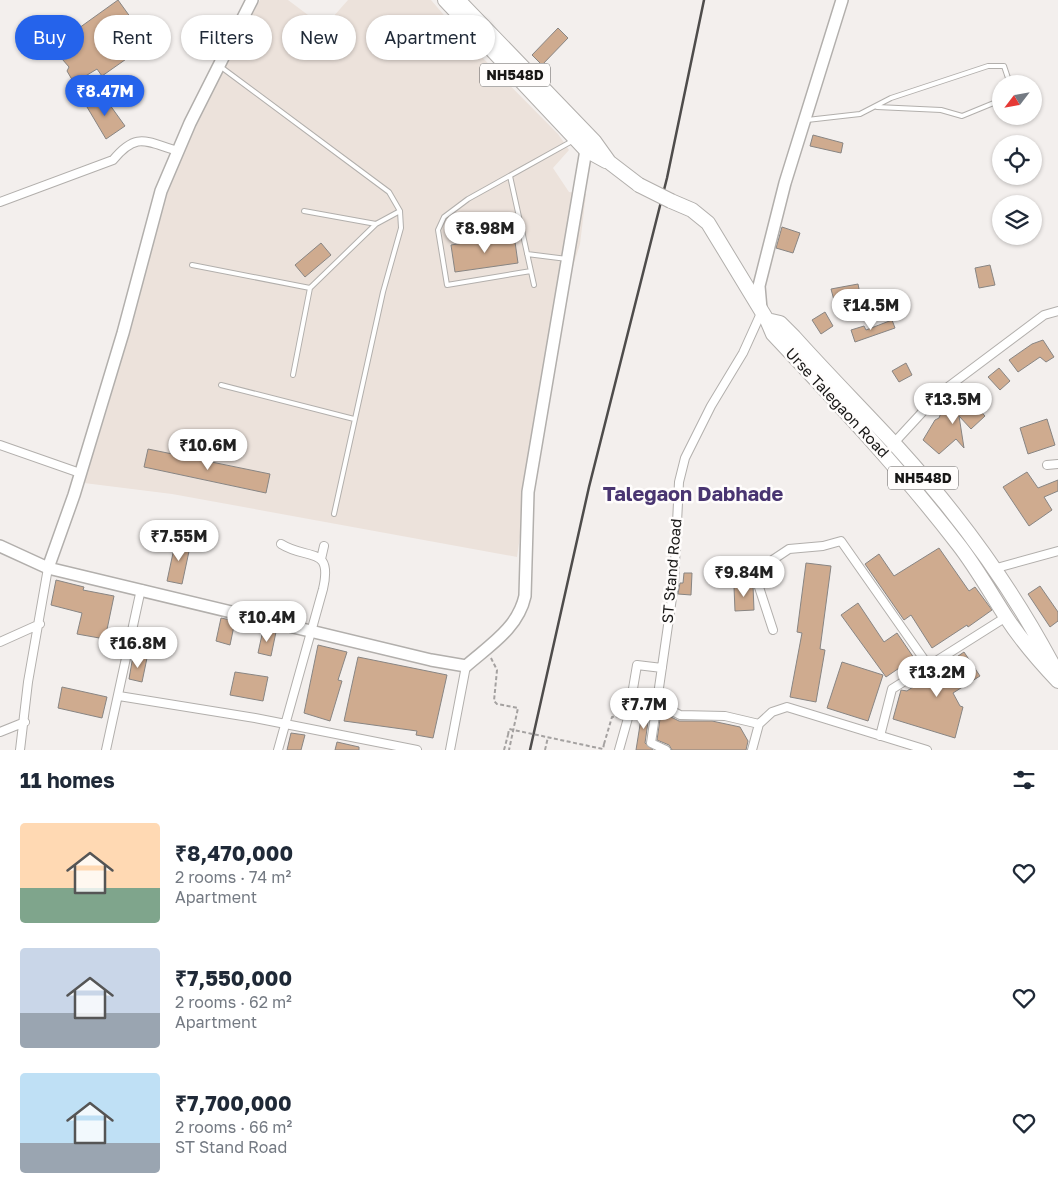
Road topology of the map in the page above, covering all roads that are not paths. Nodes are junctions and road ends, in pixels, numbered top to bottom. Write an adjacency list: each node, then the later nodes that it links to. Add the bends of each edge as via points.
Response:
1 (252, 0): 5 (street)
2 (445, 0): 10 (highway, NH548D)
3 (458, 0): 13 (highway, NH548D, via 594,141)
4 (842, 0): 9 (street)
5 (219, 66): 12 (street); 17 (lane, via 389,192)
6 (1007, 75): 8 (lane, via 1004,66 988,66 892,98)
7 (992, 104): 8 (lane, via 962,116 941,110)
8 (875, 107): 9 (lane, via 860,114)
9 (805, 120): 26 (street, via 759,286)
10 (576, 139): 11 (highway, NH548D); 14 (lane)
11 (586, 150): 13 (highway, NH548D); 20 (street)
12 (178, 151): 15 (street, via 139,140 126,145 113,160); 34 (street, via 161,191)
13 (609, 162): 26 (highway, Urse Talegaon Road / NH548D, bridge, via 639,185 692,210 708,223)
14 (510, 176): 19 (lane); 22 (lane, via 444,217 438,230 447,285)
15 (0, 202)
16 (304, 210): 18 (lane)
17 (400, 211): 18 (lane); 29 (lane, via 401,228)
18 (376, 224): 24 (lane)
19 (527, 254): 20 (lane); 22 (lane)
20 (566, 259): 50 (street, via 528,492 525,596 515,622)
21 (192, 265): 24 (lane)
22 (531, 271): 23 (lane)
23 (534, 285)
24 (310, 288): 27 (lane)
25 (1058, 311): 31 (street, via 1044,315 940,393)
26 (770, 318): 31 (highway, Urse Talegaon Road / NH548D, via 773,334); 51 (street, ST Stand Road, via 711,406 685,458 679,482 674,584)
27 (293, 375)
28 (221, 384): 29 (lane)
29 (354, 419): 35 (lane)
30 (0, 445): 34 (street)
31 (889, 448): 42 (highway, NH548D, via 945,504); 44 (highway, Urse Talegaon Road / NH548D, via 979,571)
32 (1058, 464): 33 (street)
33 (1047, 465)
34 (80, 473): 41 (street)
35 (334, 514)
36 (281, 544): 40 (street)
37 (0, 546): 41 (street)
38 (324, 546): 40 (street)
39 (1058, 552): 42 (street)
40 (321, 559): 47 (street, via 326,576)
41 (48, 568): 43 (street); 45 (street)
42 (993, 569): 52 (highway, NH548D, via 1045,649)
43 (141, 589): 47 (street); 54 (street)
44 (1006, 617): 49 (street); 53 (highway, Urse Talegaon Road / NH548D, via 1035,657)
45 (40, 624): 48 (street); 56 (street)
46 (773, 630): 49 (street, via 756,578 771,560 789,549 841,541)
47 (311, 631): 50 (street); 57 (street)
48 (0, 642)
49 (928, 665): 60 (street, via 892,689)
50 (466, 666): 65 (street)
51 (662, 668): 55 (street, ST Stand Road); 66 (street, via 637,665)
52 (1058, 675)
53 (1058, 681)
54 (119, 696): 57 (street); 62 (street)
55 (657, 703): 58 (street, via 680,715 725,716); 67 (street, ST Stand Road, via 652,743)
56 (25, 722): 59 (street); 61 (street)
57 (285, 724): 63 (street); 64 (street)
58 (758, 724): 60 (street, via 772,712 787,706); 68 (street)
59 (0, 732)
60 (880, 736): 69 (street)
61 (20, 750)
62 (106, 750)
63 (278, 750)
64 (417, 750)
65 (450, 750)
66 (619, 750)
67 (666, 750)
68 (752, 750)
69 (928, 750)

